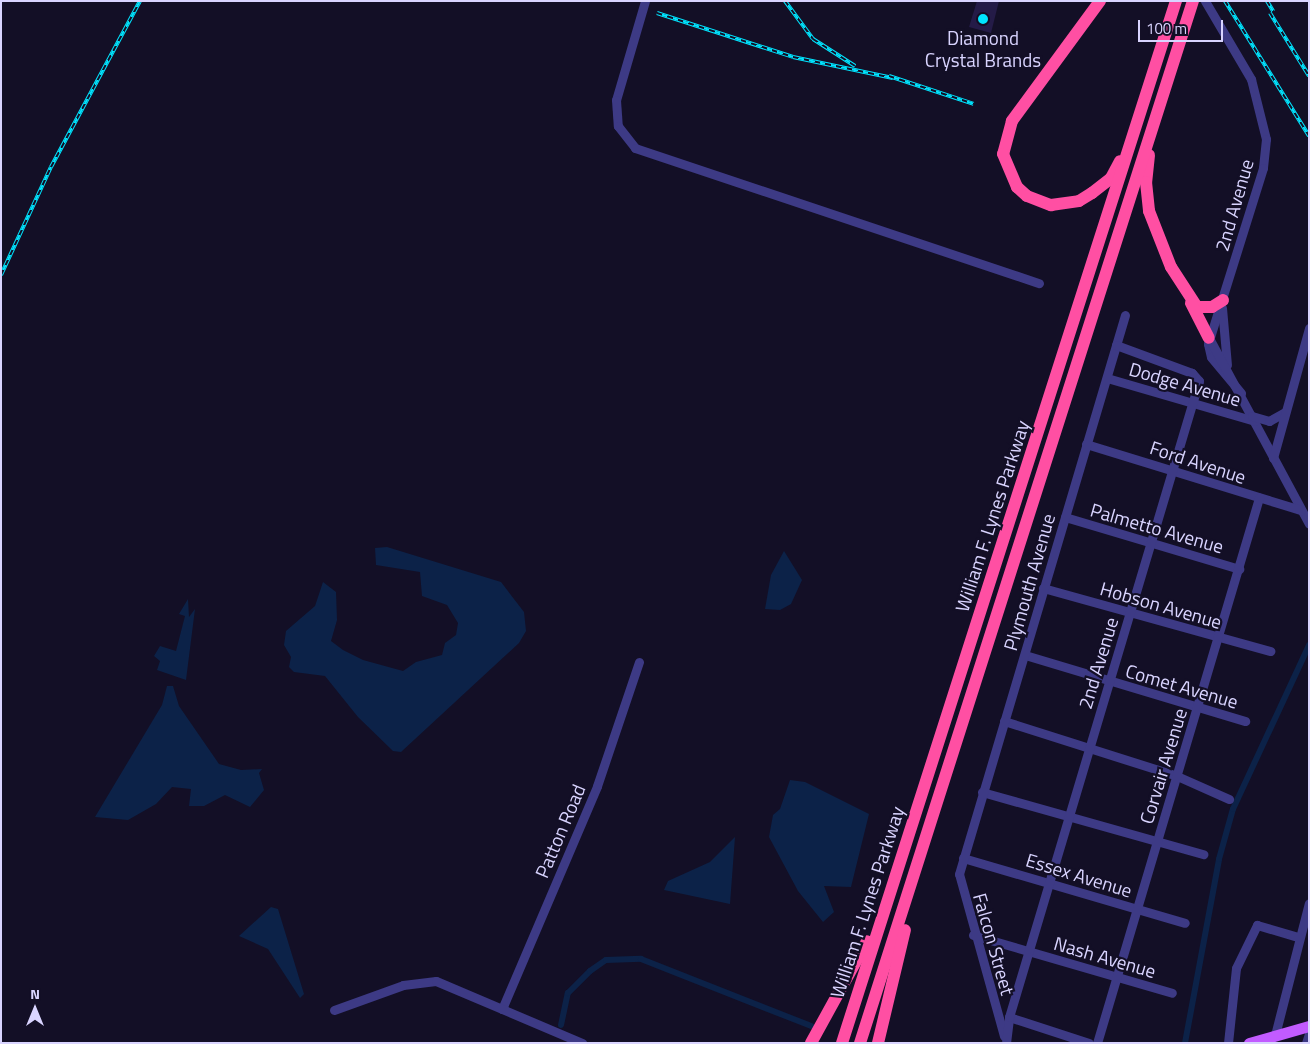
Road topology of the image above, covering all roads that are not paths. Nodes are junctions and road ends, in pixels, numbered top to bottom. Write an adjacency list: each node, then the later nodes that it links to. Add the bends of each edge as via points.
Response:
1 (645, 1): 8 (street, via 616,100 618,126 635,148)
2 (1100, 1): 7 (highway, via 1012,121 1004,142 1005,164 1026,196 1040,203 1065,204 1085,197 1111,178)
3 (1176, 1): 7 (highway, William F. Lynes Parkway)
4 (1205, 1): 10 (street, 2nd Avenue, via 1251,79 1266,139 1263,168)
5 (1192, 6): 6 (highway, William F. Lynes Parkway)
6 (1151, 132): 9 (highway, via 1146,182 1150,211 1162,250); 42 (highway, William F. Lynes Parkway)
7 (1134, 137): 50 (highway, William F. Lynes Parkway)
8 (1038, 283)
9 (1190, 301): 10 (highway, via 1207,308); 13 (highway)
10 (1222, 303): 13 (street, 2nd Avenue); 15 (street)
11 (1126, 315): 14 (street, Plymouth Avenue)
12 (1309, 328): 19 (street)
13 (1209, 338): 15 (street); 17 (street, via 1211,357)
14 (1116, 345): 16 (street, Plymouth Avenue); 18 (street, 2nd Avenue, via 1197,376)
15 (1227, 368): 17 (street)
16 (1106, 378): 18 (street, Dodge Avenue); 21 (street, Plymouth Avenue)
17 (1240, 393): 20 (street)
18 (1192, 404): 20 (street, Dodge Avenue); 23 (street, 2nd Avenue)
19 (1285, 412): 20 (street, Dodge Avenue, via 1270,421); 22 (street)
20 (1253, 418): 22 (street)
21 (1086, 444): 23 (street, Ford Avenue); 26 (street, Plymouth Avenue)
22 (1273, 458): 25 (street)
23 (1171, 470): 24 (street, Ford Avenue); 28 (street, 2nd Avenue)
24 (1258, 498): 25 (street, Ford Avenue); 29 (street, Corvair Avenue)
25 (1301, 510): 27 (street)
26 (1065, 517): 28 (street, Palmetto Avenue); 30 (street, Plymouth Avenue)
27 (1309, 524)
28 (1150, 542): 29 (street, Palmetto Avenue); 31 (street, 2nd Avenue)
29 (1239, 569): 32 (street, Corvair Avenue)
30 (1043, 588): 31 (street, Hobson Avenue); 34 (street, Plymouth Avenue)
31 (1130, 614): 32 (street, Hobson Avenue); 36 (street, 2nd Avenue)
32 (1219, 639): 33 (street, Hobson Avenue); 37 (street, Corvair Avenue)
33 (1270, 651)
34 (1024, 655): 36 (street, Comet Avenue); 39 (street, Plymouth Avenue)
35 (639, 662): 60 (street, Patton Road, via 597,786)
36 (1110, 681): 37 (street, Comet Avenue); 40 (street, 2nd Avenue)
37 (1199, 706): 38 (street, Comet Avenue); 41 (street, Corvair Avenue)
38 (1245, 721)
39 (1004, 722): 40 (street); 43 (street, Plymouth Avenue)
40 (1089, 749): 41 (street); 45 (street, 2nd Avenue)
41 (1177, 776): 44 (street); 46 (street, Corvair Avenue)
42 (941, 792): 69 (highway, William F. Lynes Parkway); 70 (highway)
43 (982, 792): 45 (street); 48 (street, Plymouth Avenue)
44 (1229, 799)
45 (1070, 815): 46 (street); 49 (street, 2nd Avenue)
46 (1157, 843): 47 (street); 52 (street, Corvair Avenue)
47 (1203, 854)
48 (963, 858): 49 (street, Essex Avenue); 54 (street, Falcon Street, via 960,886)
49 (1050, 882): 52 (street, Essex Avenue); 56 (street, 2nd Avenue)
50 (892, 884): 67 (highway, via 845,986); 68 (highway, William F. Lynes Parkway)
51 (1309, 904): 55 (street)
52 (1137, 909): 53 (street, Essex Avenue); 57 (street, Corvair Avenue)
53 (1185, 923)
54 (973, 935): 56 (street, Nash Avenue); 65 (street, Falcon Street)
55 (1298, 937): 64 (street); 73 (street, via 1257,925 1236,968)
56 (1030, 952): 57 (street, Nash Avenue); 61 (street, 2nd Avenue)
57 (1117, 978): 58 (street, Nash Avenue); 72 (street, Corvair Avenue)
58 (1172, 993)
59 (334, 1010): 60 (street, via 424,980 436,981)
60 (502, 1010): 66 (street)
61 (1009, 1017): 65 (street, 2nd Avenue); 71 (street)
62 (1309, 1026): 64 (main road)
63 (1309, 1034): 75 (street)
64 (1275, 1035): 74 (main road)
65 (1006, 1041)
66 (582, 1043)
67 (811, 1043)
68 (842, 1043)
69 (860, 1043)
70 (878, 1043)
71 (1089, 1043)
72 (1097, 1043)
73 (1228, 1043)
74 (1249, 1043)
75 (1306, 1043)

